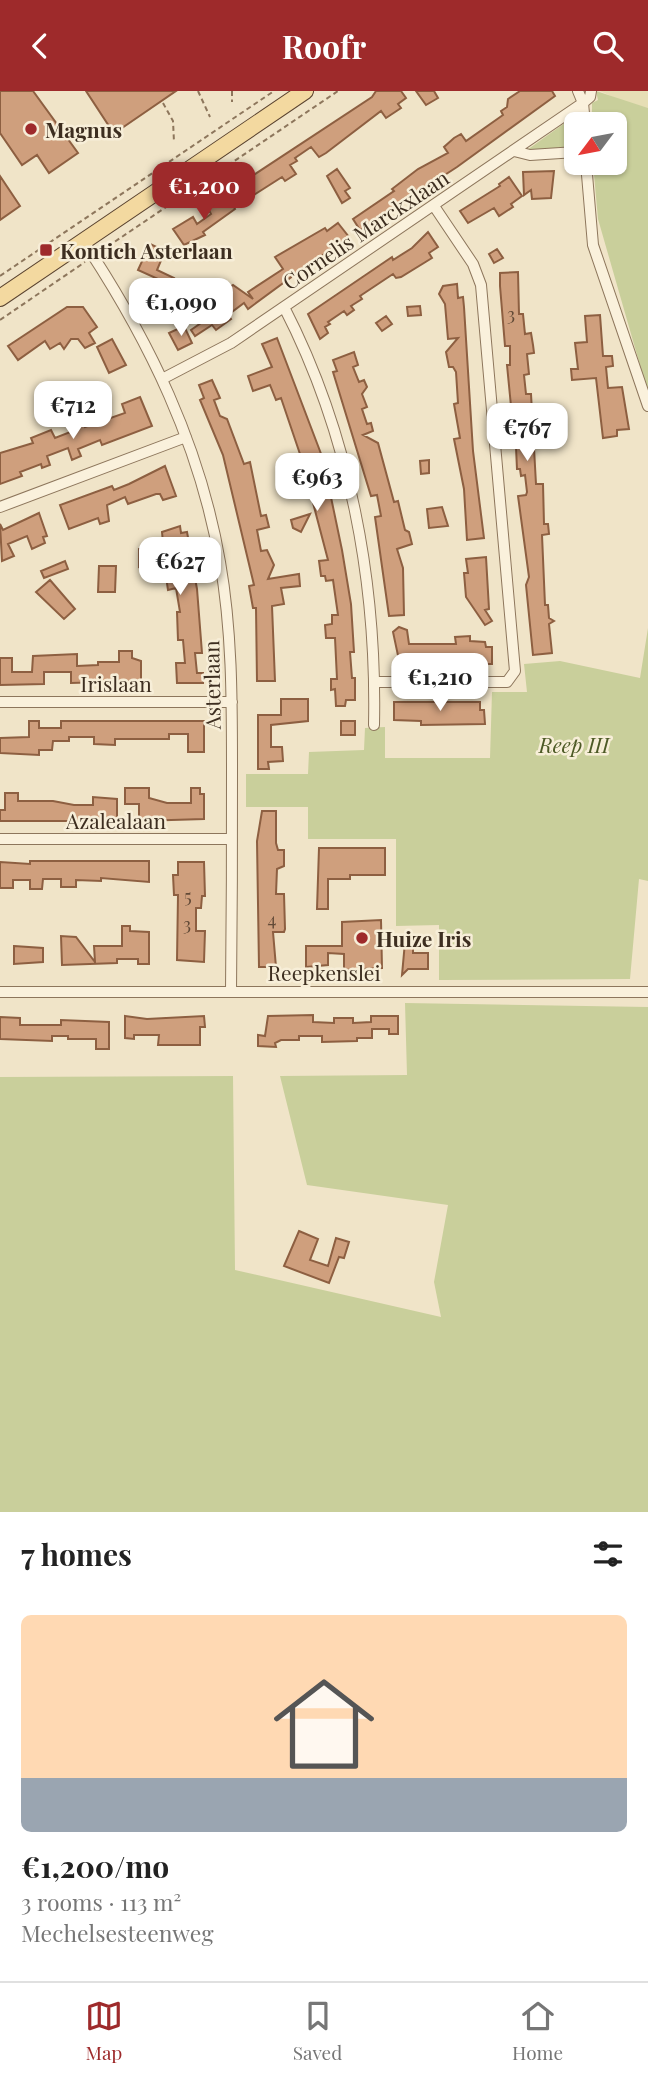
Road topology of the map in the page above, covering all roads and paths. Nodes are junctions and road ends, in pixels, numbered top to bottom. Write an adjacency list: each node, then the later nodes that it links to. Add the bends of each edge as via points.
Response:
1 (198, 91): 12 (path)
2 (232, 91): 8 (path)
3 (274, 91): 20 (path)
4 (305, 91): 18 (main road)
5 (338, 91): 19 (path)
6 (578, 91): 10 (street)
7 (591, 91): 10 (street)
8 (232, 102)
9 (163, 103): 13 (path, via 173,121)
10 (583, 103): 11 (street); 14 (street, Cornelis Marckxlaan)
11 (584, 112)
12 (210, 117)
13 (174, 142)
14 (514, 151): 15 (street); 17 (street, Cornelis Marckxlaan)
15 (564, 153)
16 (587, 175): 25 (street, via 593,245)
17 (434, 206): 22 (street, Cornelis Marckxlaan); 28 (street, via 473,264 481,285 515,671 507,682)
18 (84, 242): 19 (street, Asterlaan); 21 (main road)
19 (93, 257): 23 (path); 24 (street, Asterlaan)
20 (0, 276)
21 (0, 298)
22 (284, 307): 24 (street, Cornelis Marckxlaan, via 220,350); 28 (street, via 320,391 350,488 366,570)
23 (0, 320)
24 (164, 378): 26 (street, Asterlaan)
25 (648, 406)
26 (186, 437): 27 (street); 30 (street, Asterlaan, via 220,560 230,634)
27 (0, 507)
28 (375, 682): 31 (street)
29 (0, 702): 30 (street, Irislaan)
30 (232, 702): 33 (street, Asterlaan)
31 (374, 725)
32 (0, 839): 33 (street, Azalealaan)
33 (232, 839): 34 (street, Asterlaan)
34 (232, 991): 35 (street, Reepkenslei); 36 (street, Reepkenslei)
35 (0, 992)
36 (648, 992)

